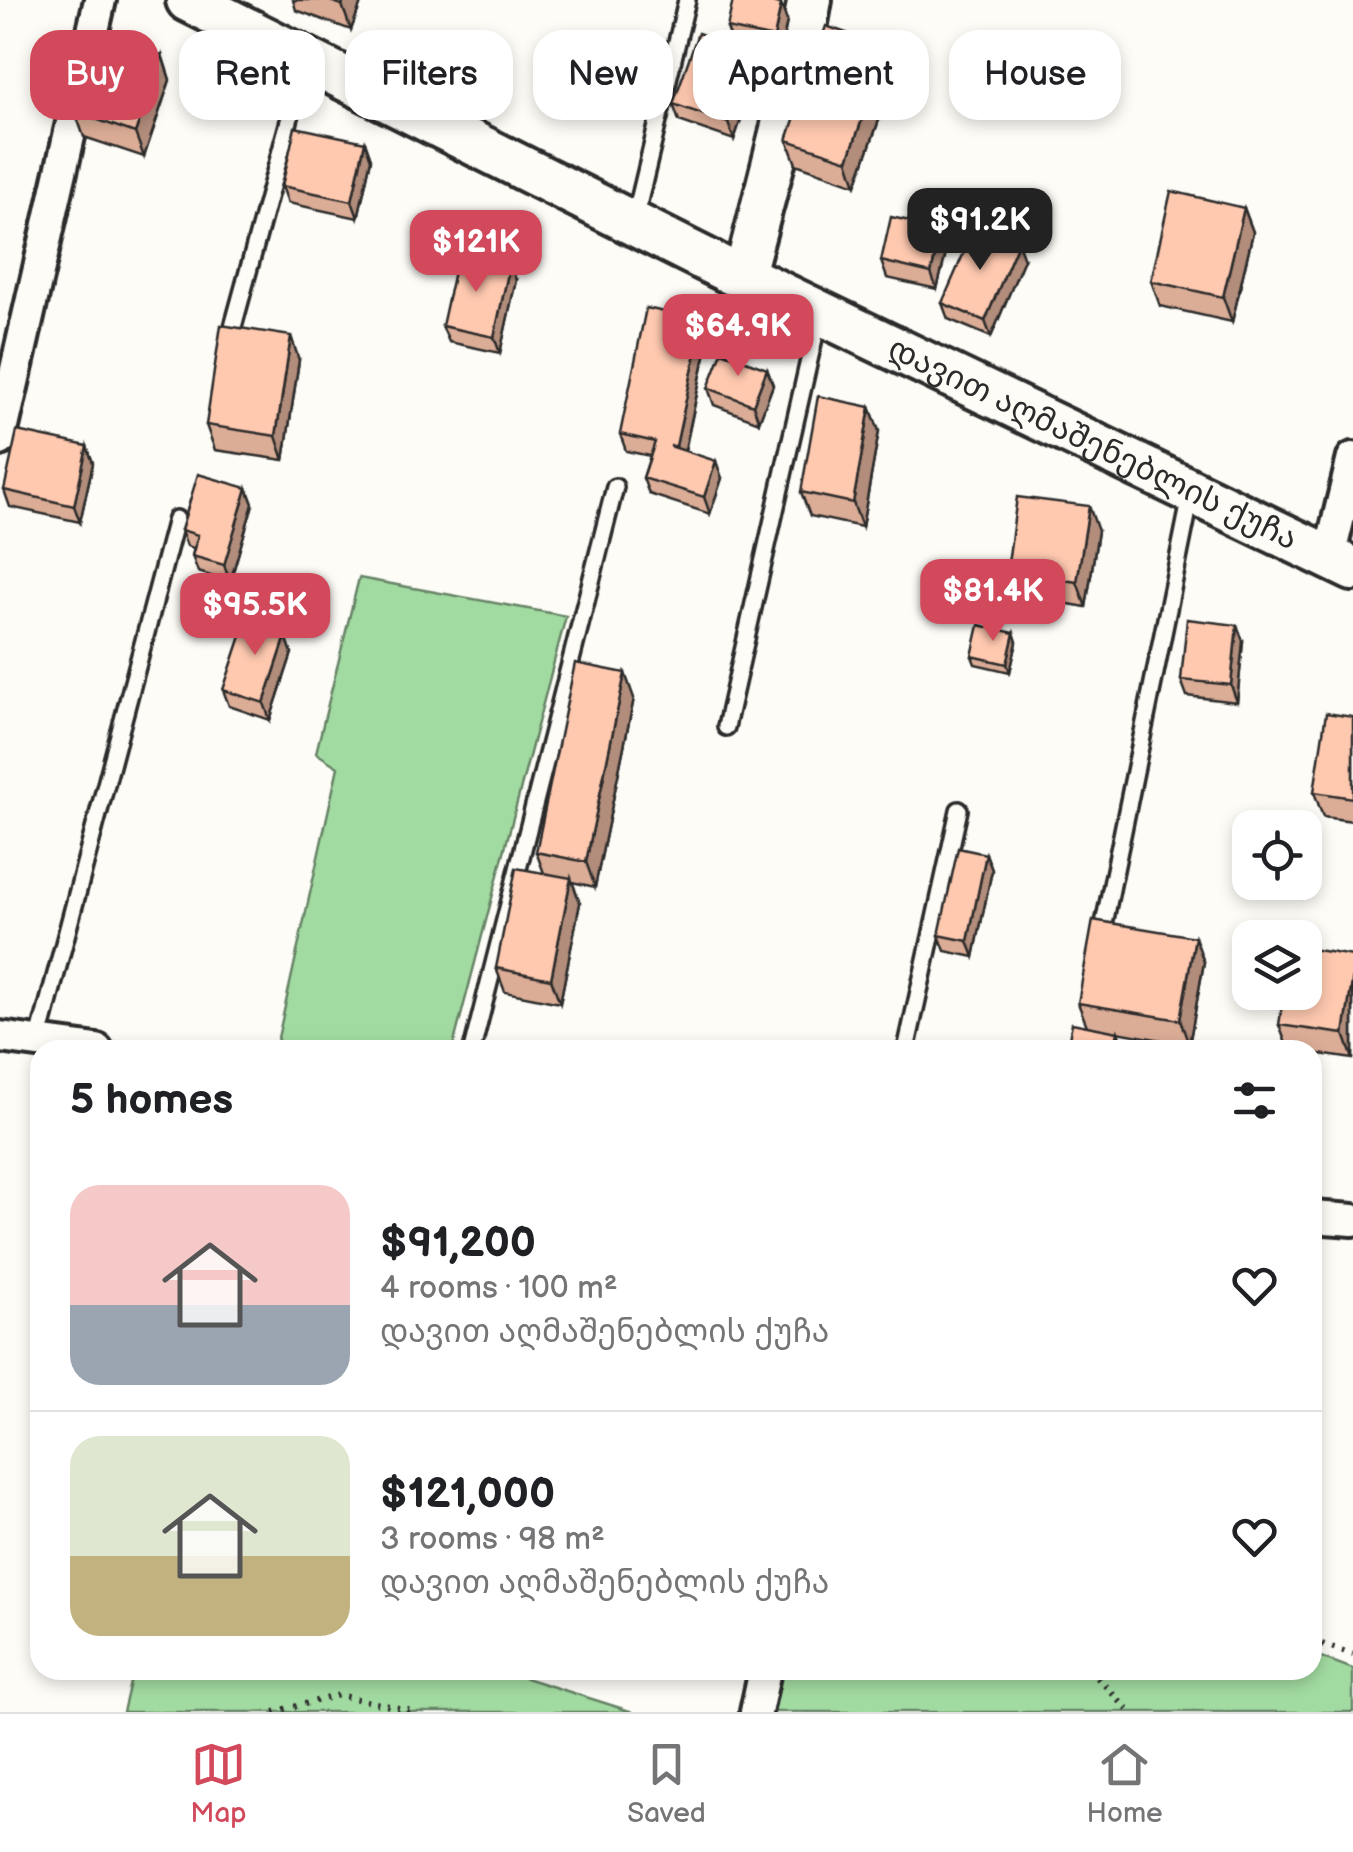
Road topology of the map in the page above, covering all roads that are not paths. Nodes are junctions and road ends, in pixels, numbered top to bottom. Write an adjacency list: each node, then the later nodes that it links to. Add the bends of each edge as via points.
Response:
1 (100, 0): 13 (street)
2 (188, 0): 6 (street, დავით აღმაშენებლის ქუჩა)
3 (687, 0): 9 (lane)
4 (796, 0): 10 (lane)
5 (816, 0): 10 (street, via 802,74)
6 (248, 30)
7 (325, 68): 9 (street, დავით აღმაშენებლის ქუჩა)
8 (289, 120): 12 (lane)
9 (634, 222): 10 (street, დავით აღმაშენებლის ქუჩა)
10 (740, 275): 11 (street, დავით აღმაშენებლის ქუჩა)
11 (819, 314): 17 (street, დავით აღმაშენებლის ქუჩა); 20 (lane)
12 (230, 338)
13 (5, 394): 14 (street)
14 (0, 440)
15 (1353, 458): 19 (street)
16 (615, 487): 25 (lane)
17 (1192, 492): 19 (street, დავით აღმაშენებლის ქუჩა); 22 (lane)
18 (176, 519): 24 (lane)
19 (1341, 564)
20 (726, 726)
21 (959, 810): 26 (lane)
22 (1104, 924)
23 (0, 1037): 27 (street)
24 (39, 1040)
25 (475, 1040)
26 (908, 1040)
27 (30, 1041)
28 (1322, 1218): 29 (street)
29 (1353, 1220)
30 (764, 1680): 31 (street)
31 (756, 1712)

